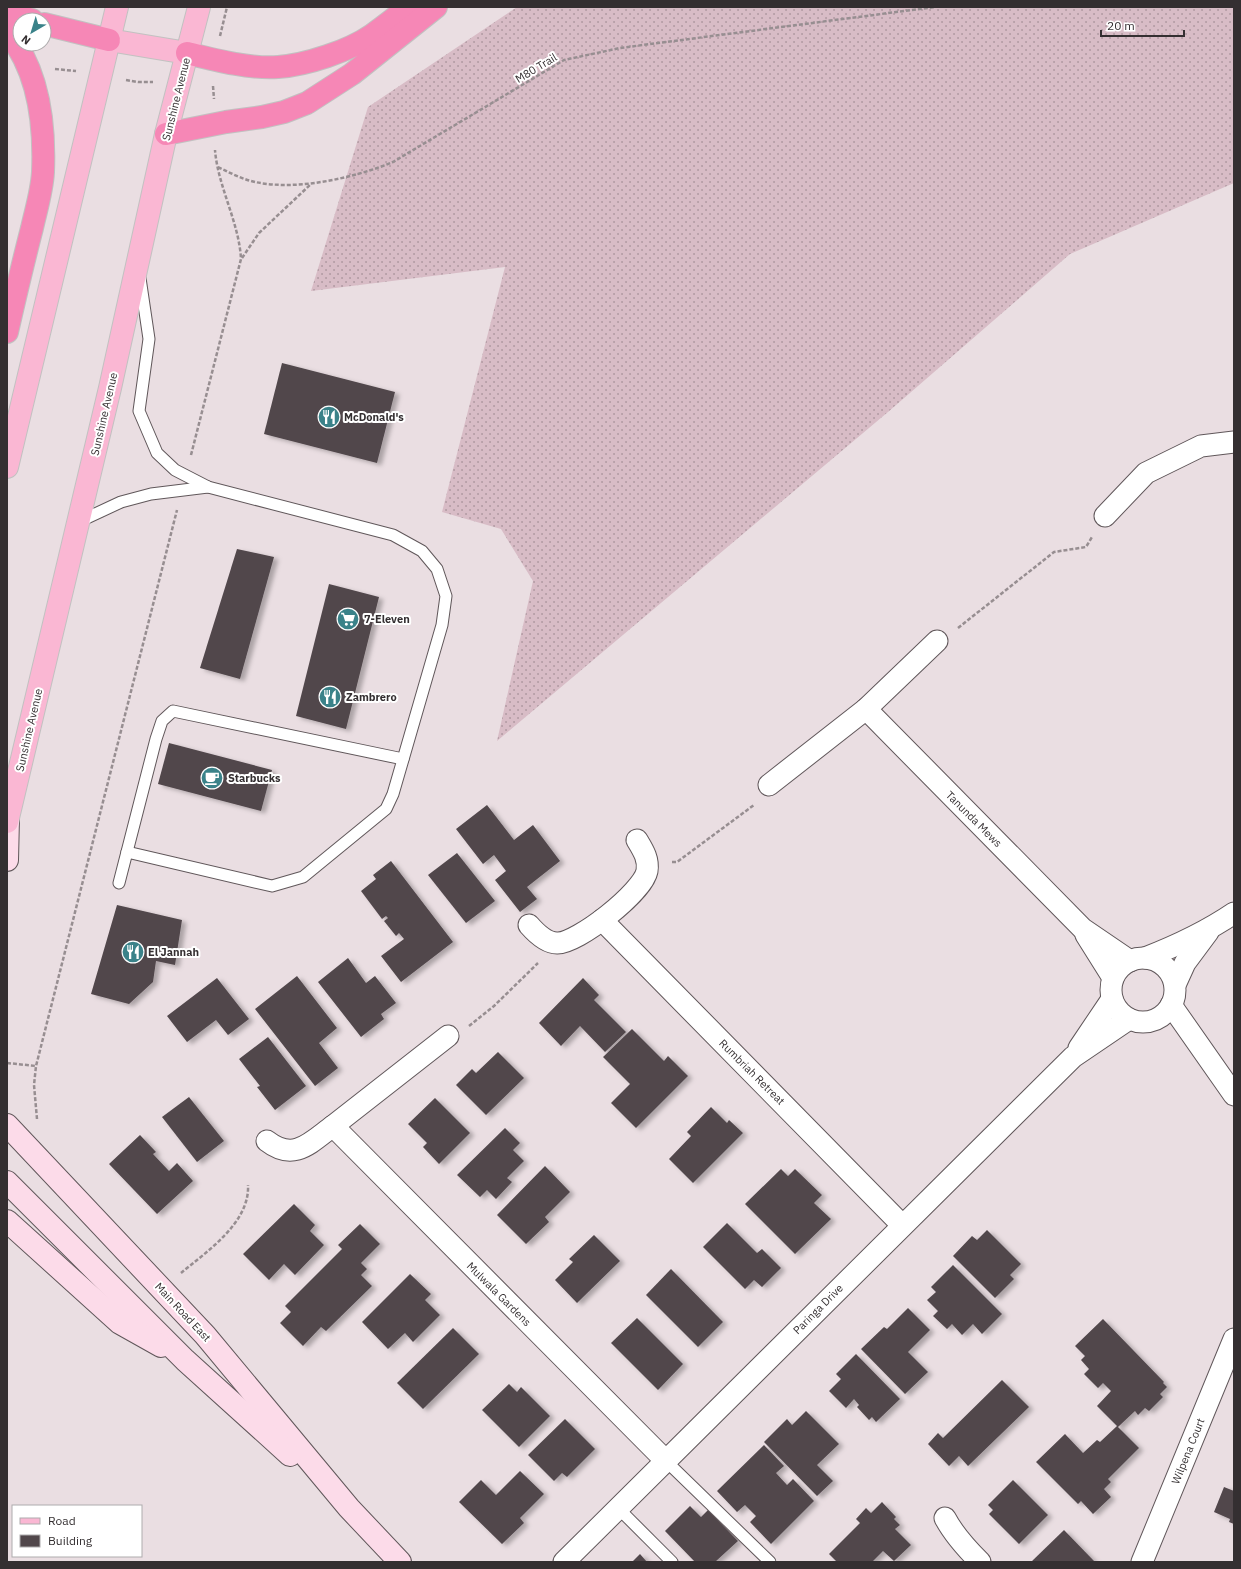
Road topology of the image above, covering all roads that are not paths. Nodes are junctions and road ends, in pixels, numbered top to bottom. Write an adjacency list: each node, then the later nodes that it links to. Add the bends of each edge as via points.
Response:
1 (117, 7): 7 (main road)
2 (200, 7): 8 (main road, Sunshine Avenue)
3 (408, 7): 8 (highway, via 371,36 339,52 310,61 277,67 235,64)
4 (436, 7): 9 (highway, via 352,74 307,103 262,117)
5 (52, 26): 7 (highway)
6 (7, 32): 11 (highway, via 23,55 35,83 43,142 43,173)
7 (109, 40): 8 (main road); 13 (main road)
8 (187, 53): 9 (main road, Sunshine Avenue)
9 (166, 134): 10 (main road, Sunshine Avenue)
10 (138, 262): 14 (lane, via 149,339 139,410 157,453 175,470); 16 (main road, Sunshine Avenue)
11 (7, 332)
12 (1234, 442): 15 (street, via 1201,446 1146,473)
13 (7, 467)
14 (208, 488): 16 (lane, via 151,494 121,502); 19 (lane, via 393,535 422,551 437,569 446,596 442,625)
15 (1105, 516)
16 (78, 522): 21 (main road, Sunshine Avenue)
17 (937, 641): 18 (street)
18 (866, 709): 20 (street); 29 (street, Tanunda Mews)
19 (403, 759): 23 (lane, via 386,809 303,877 272,886); 23 (lane, via 173,711 162,721 156,739)
20 (769, 785)
21 (8, 820): 24 (main road)
22 (637, 840): 27 (street, via 647,858 644,880 631,896)
23 (127, 852): 25 (lane)
24 (7, 860)
25 (119, 883)
26 (1234, 914): 30 (street)
27 (602, 920): 28 (street, via 567,942 556,944 540,936); 47 (street, Rumbriah Retreat)
28 (529, 925)
29 (1083, 929): 31 (street, Tanunda Mews); 32 (street, Tanunda Mews)
30 (1210, 929): 31 (street, via 1170,948); 33 (street, via 1185,963)
31 (1137, 959): 32 (street, via 1123,964); 33 (street, via 1155,960 1164,966 1171,975)
32 (1113, 978): 34 (street, via 1110,992)
33 (1174, 985): 35 (street, via 1175,992)
34 (1112, 999): 36 (street, via 1116,1007); 40 (street, Paringa Drive)
35 (1171, 1005): 37 (street); 39 (street)
36 (1129, 1019): 37 (street); 40 (street, Paringa Drive)
37 (1152, 1021): 39 (street)
38 (448, 1036): 43 (street)
39 (1201, 1049): 41 (street)
40 (1073, 1057): 47 (street, Paringa Drive)
41 (1234, 1095)
42 (7, 1125): 51 (main road, Main Road East, via 204,1335)
43 (333, 1126): 44 (street, via 306,1146 289,1151 276,1148); 50 (street, Mulwala Gardens)
44 (267, 1141)
45 (7, 1182): 49 (main road, Main Road East)
46 (7, 1221): 49 (main road, via 120,1323)
47 (902, 1225): 50 (street, Paringa Drive)
48 (1234, 1340): 59 (street, Wilpena Court)
49 (185, 1360): 51 (main road, Main Road East)
50 (666, 1461): 52 (street, Paringa Drive); 57 (lane)
51 (349, 1508): 54 (main road, Main Road East)
52 (618, 1508): 55 (street, Paringa Drive); 56 (lane)
53 (945, 1518): 58 (street, via 963,1546)
54 (400, 1562)
55 (564, 1562)
56 (672, 1562)
57 (770, 1562)
58 (980, 1562)
59 (1142, 1562)

